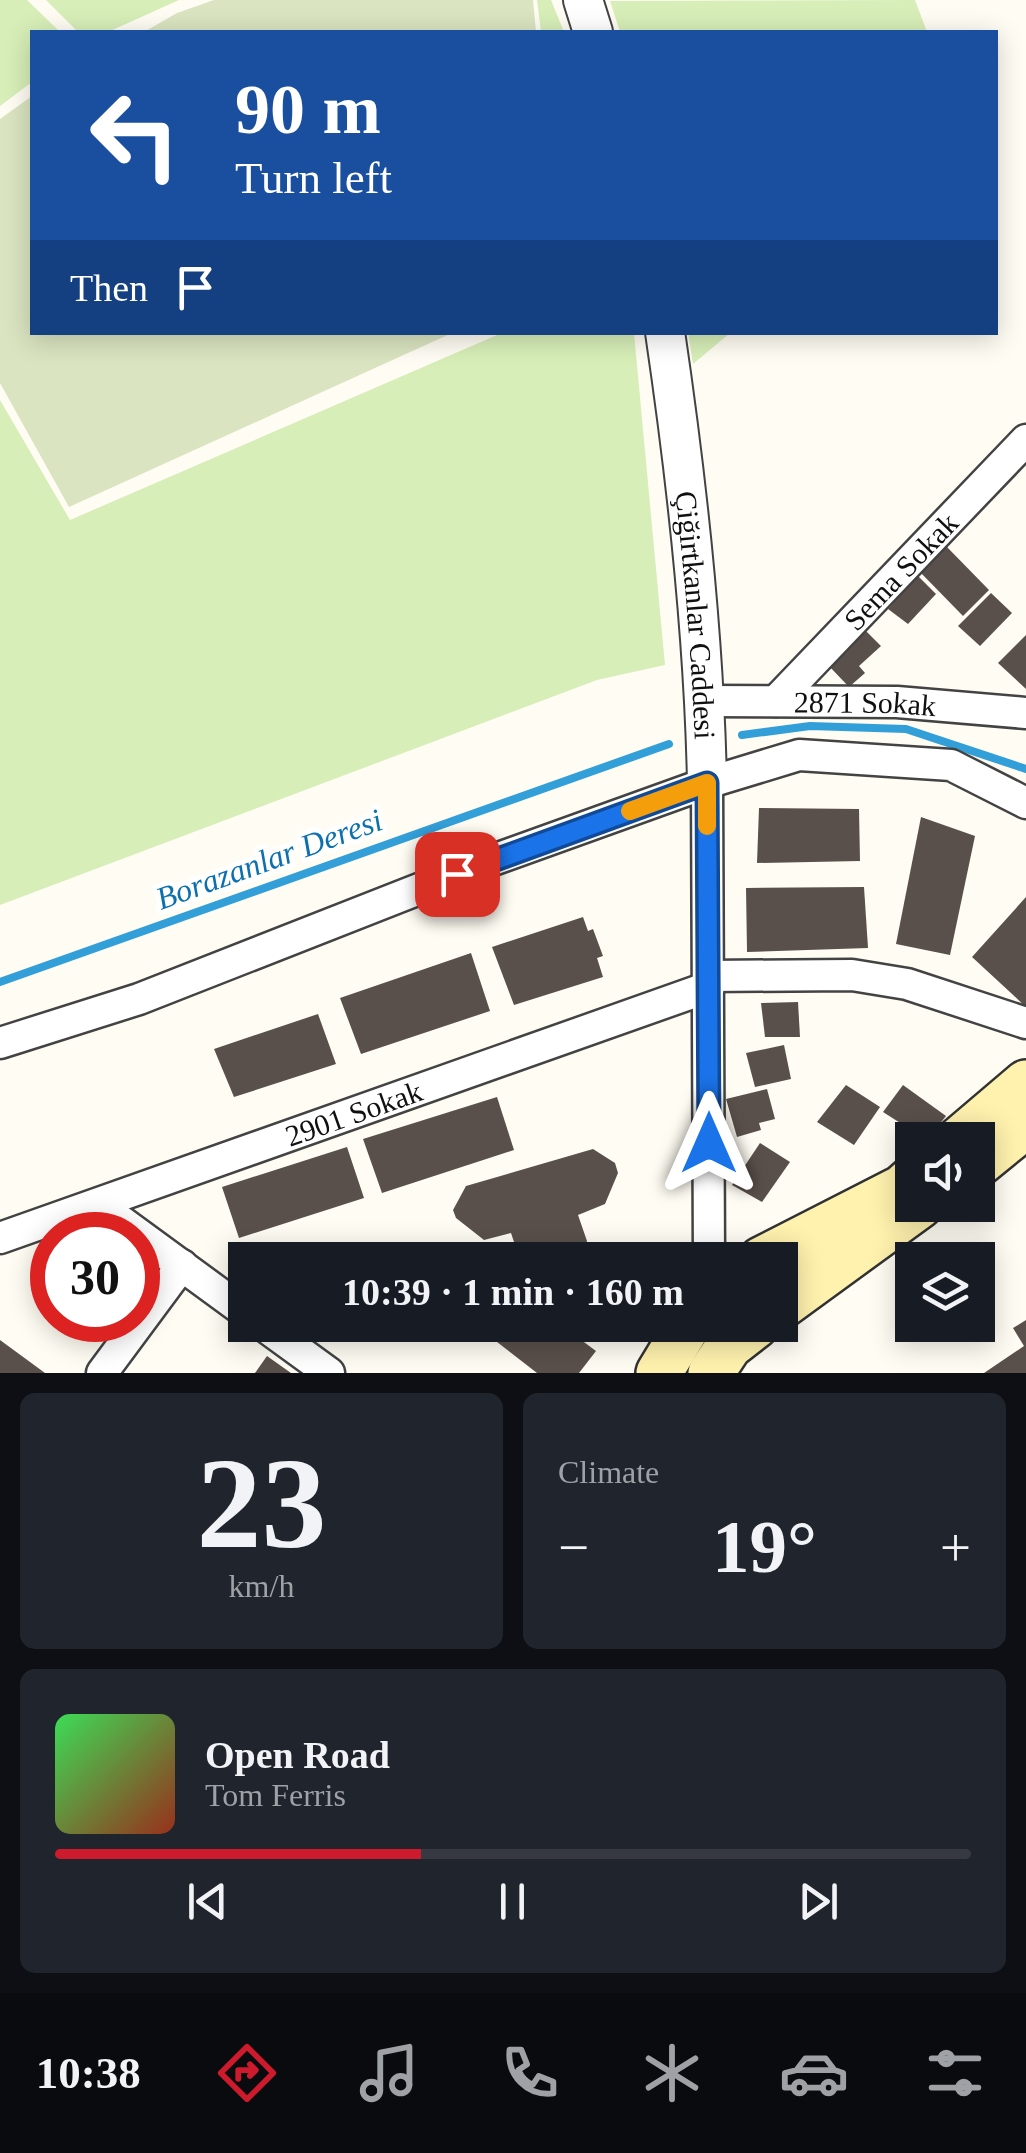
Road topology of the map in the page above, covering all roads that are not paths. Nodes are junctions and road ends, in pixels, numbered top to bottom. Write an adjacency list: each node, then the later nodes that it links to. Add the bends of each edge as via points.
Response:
1 (583, 0): 2 (street)
2 (592, 30)
3 (664, 335): 5 (street, Çiğirtkanlar Caddesi)
4 (1026, 440): 6 (street, Sema Sokak)
5 (705, 701): 6 (street, 2871 Sokak); 8 (street, Çiğirtkanlar Caddesi)
6 (776, 702): 7 (street, 2871 Sokak, via 898,702)
7 (1026, 714)
8 (707, 783): 9 (street, via 799,756 951,766); 10 (street, Çiğirtkanlar Caddesi); 12 (street, via 140,999)
9 (1026, 803)
10 (709, 981): 11 (street, 2901 Sokak, via 852,975 907,984); 18 (street, 2901 Sokak); 21 (street, Çiğirtkanlar Caddesi)
11 (1026, 1024)
12 (0, 1042)
13 (1026, 1083): 14 (main road)
14 (980, 1122)
15 (1026, 1125): 16 (main road)
16 (995, 1150)
17 (895, 1192): 22 (main road)
18 (100, 1205): 20 (street, 2901 Sokak); 23 (street)
19 (896, 1222): 24 (main road)
20 (0, 1238)
21 (709, 1242)
22 (796, 1242)
23 (182, 1266): 25 (street); 28 (street)
24 (798, 1293)
25 (228, 1300)
26 (286, 1342): 29 (street)
27 (678, 1342): 30 (main road)
28 (102, 1373)
29 (329, 1373)
30 (660, 1373)

